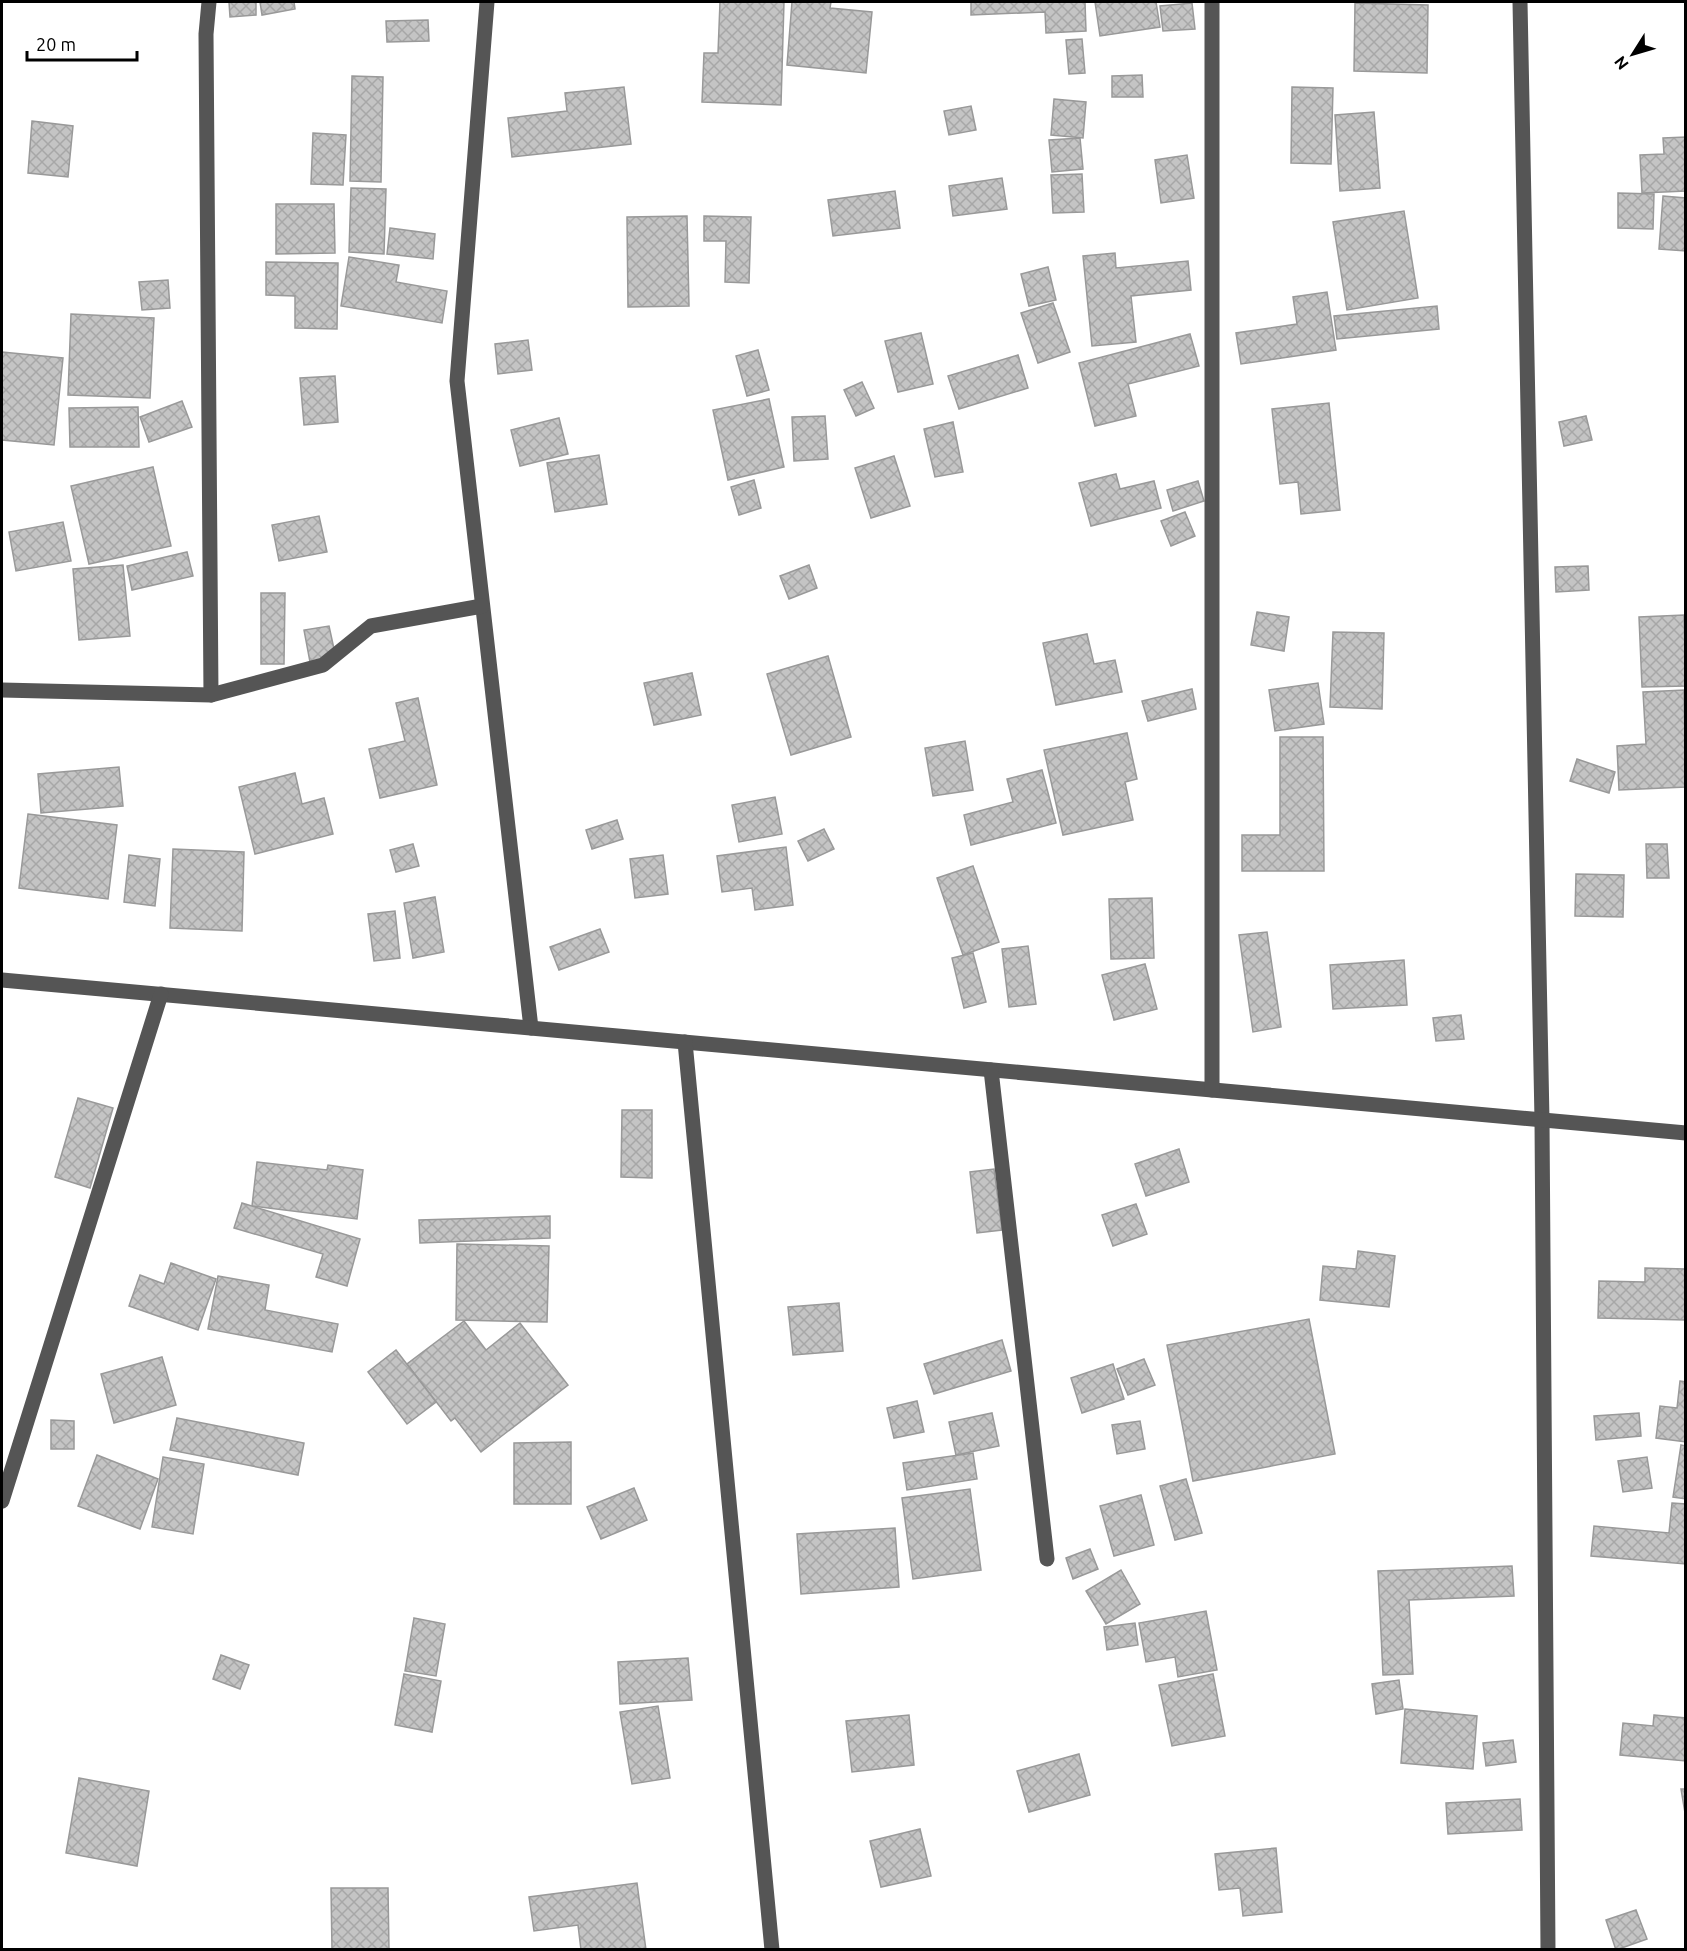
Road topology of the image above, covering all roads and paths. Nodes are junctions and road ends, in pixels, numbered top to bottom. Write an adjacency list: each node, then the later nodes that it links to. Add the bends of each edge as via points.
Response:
1 (209, 2): 7 (street, via 206,46)
2 (487, 2): 5 (street, via 457,381)
3 (1212, 2): 13 (street)
4 (1520, 2): 14 (street)
5 (482, 606): 7 (street, via 371,626 323,665); 10 (street)
6 (2, 690): 7 (street)
7 (211, 695)
8 (2, 980): 9 (street)
9 (160, 994): 10 (street); 16 (street)
10 (531, 1028): 11 (street)
11 (685, 1042): 12 (street); 18 (street)
12 (991, 1070): 13 (street); 17 (street)
13 (1212, 1090): 14 (street)
14 (1542, 1120): 15 (street); 19 (street)
15 (1686, 1133)
16 (2, 1501)
17 (1047, 1559)
18 (772, 1950)
19 (1548, 1950)

